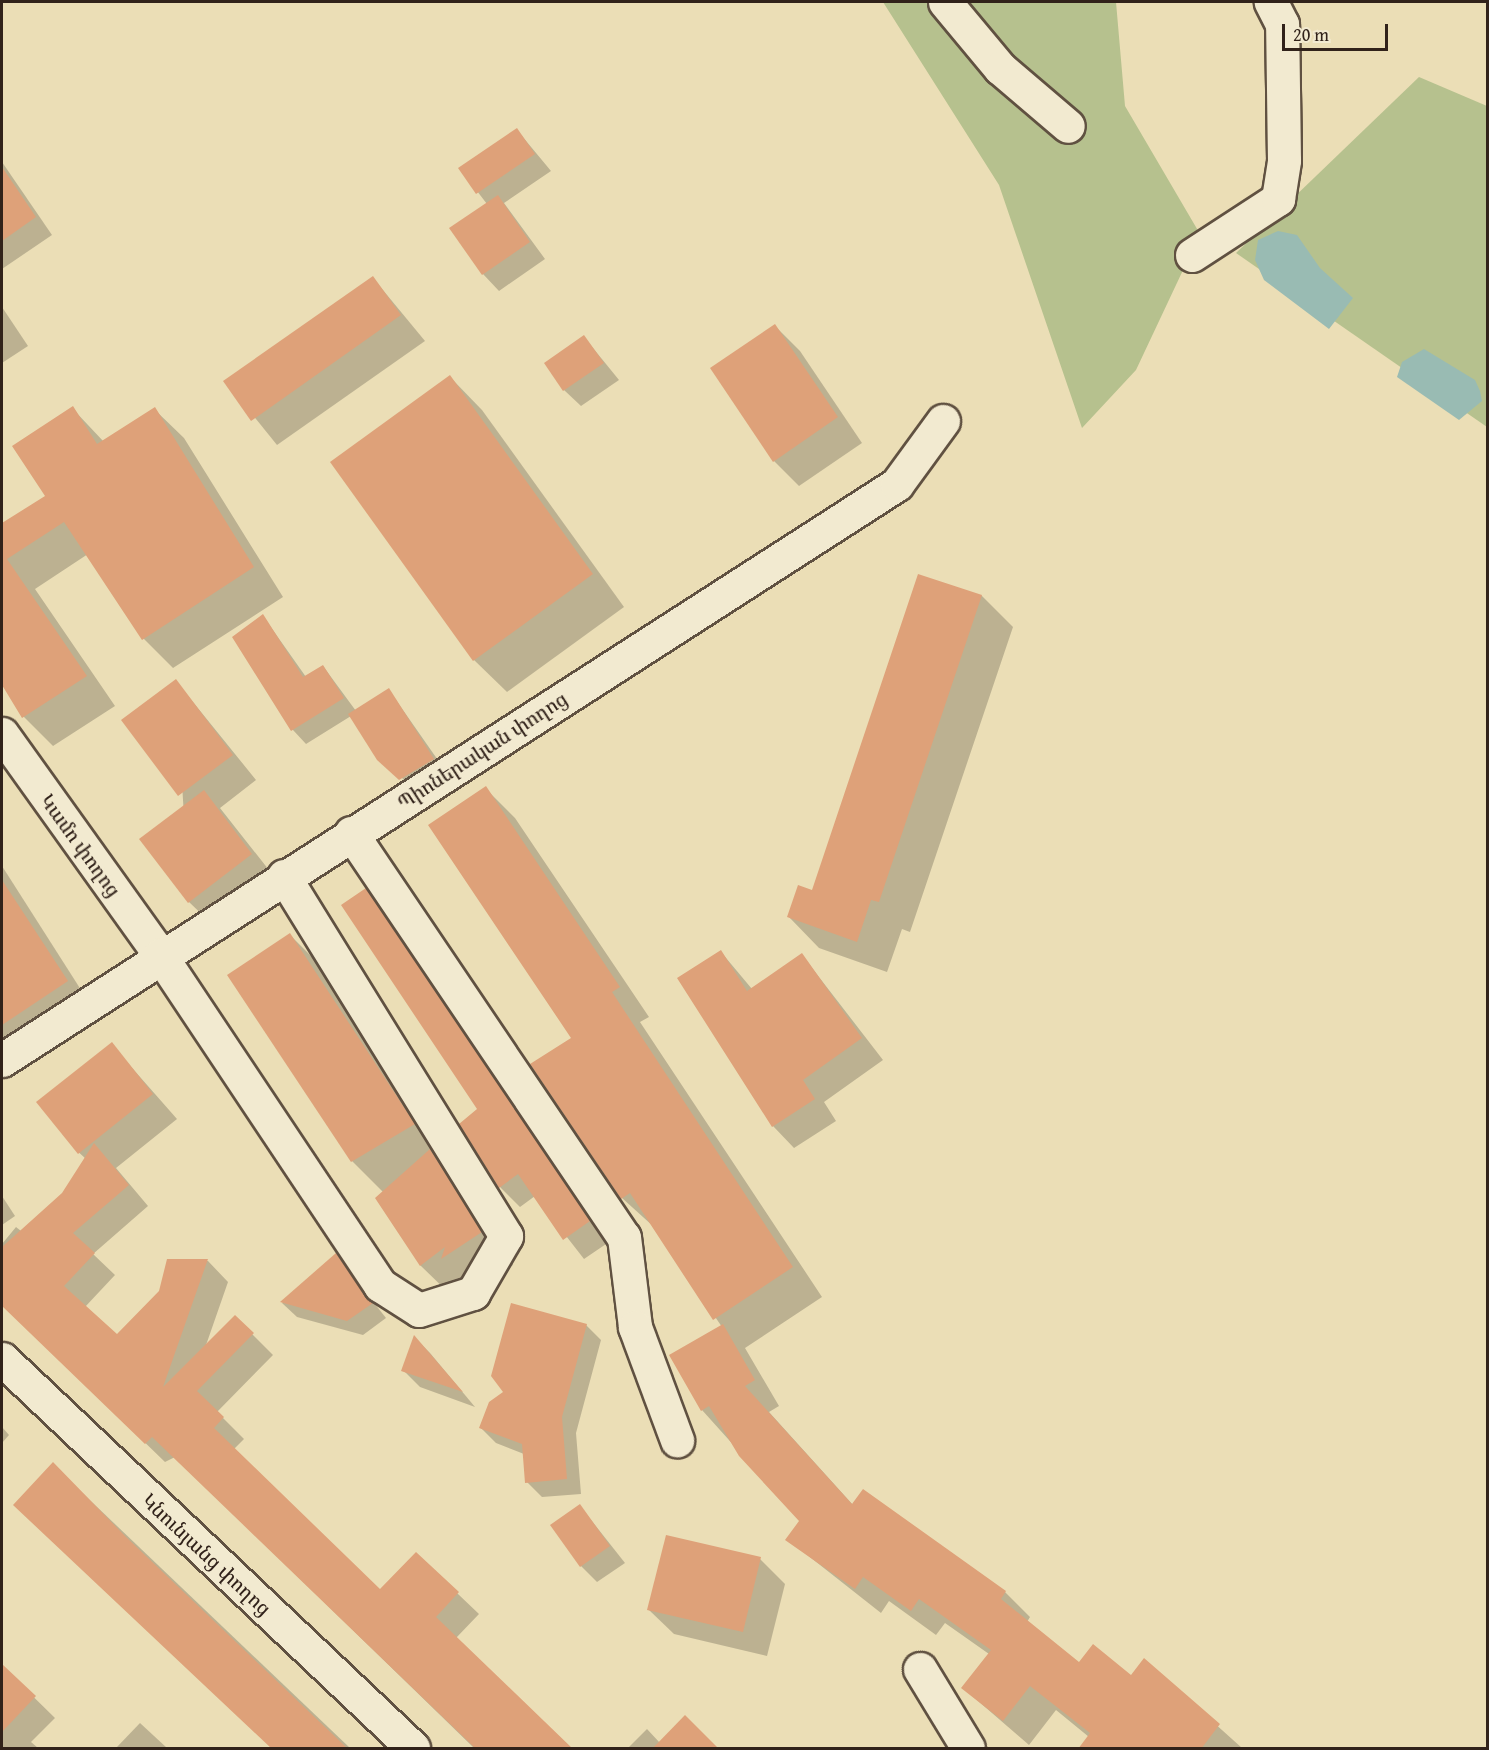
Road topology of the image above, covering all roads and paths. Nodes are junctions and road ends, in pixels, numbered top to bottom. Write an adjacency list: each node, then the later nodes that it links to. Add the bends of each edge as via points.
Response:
1 (945, 2): 3 (street, via 1000,68)
2 (1271, 2): 4 (street, via 1281,24 1284,159 1278,199)
3 (1068, 126)
4 (1192, 255)
5 (943, 421): 7 (street, Պիոներական փողոց, via 897,484)
6 (2, 734): 9 (street, Կամո փողոց)
7 (351, 833): 8 (street, Պիոներական փողոց); 12 (street, via 624,1237 635,1327)
8 (284, 876): 9 (street, Պիոներական փողոց); 9 (street, Կամո փողոց, via 506,1236 473,1293 419,1310 380,1285)
9 (160, 956): 10 (street, Պիոներական փողոց)
10 (2, 1060)
11 (2, 1359): 14 (street, Կնունյանց փողոց)
12 (677, 1440)
13 (920, 1669): 15 (street)
14 (413, 1749)
15 (968, 1749)

